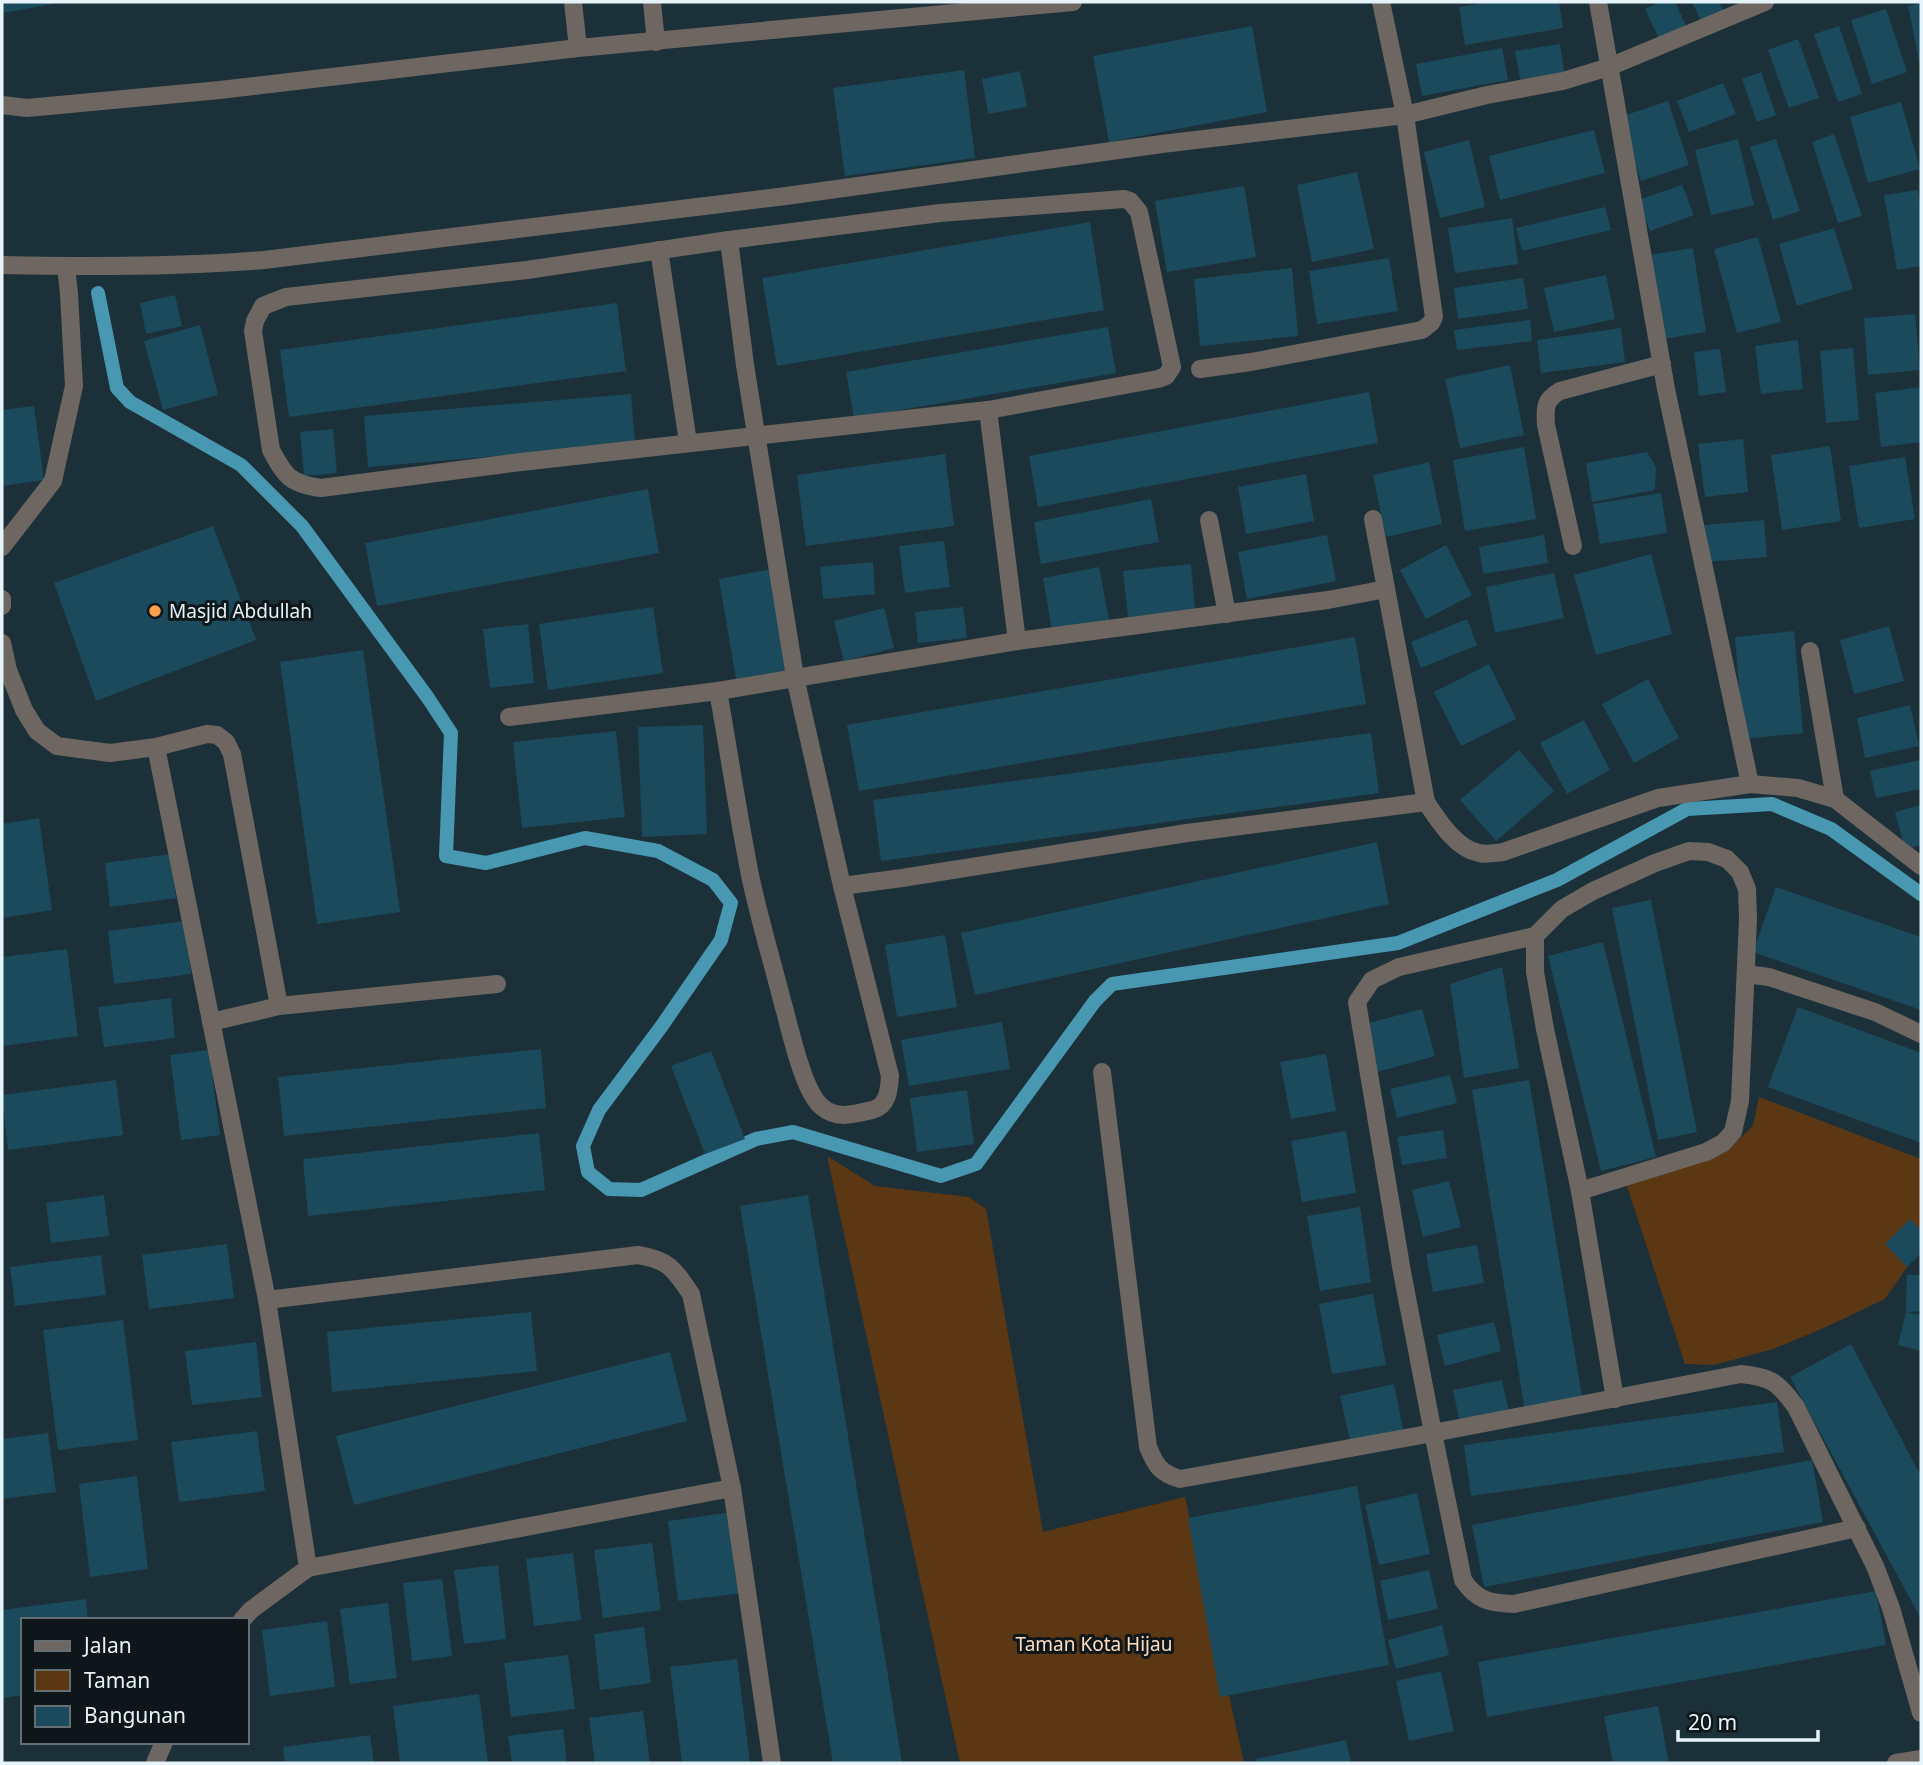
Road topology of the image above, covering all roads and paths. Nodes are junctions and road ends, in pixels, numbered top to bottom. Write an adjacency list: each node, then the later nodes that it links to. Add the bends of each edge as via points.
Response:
1 (573, 2): 8 (street)
2 (652, 2): 7 (street)
3 (1073, 2): 7 (street)
4 (1381, 2): 11 (street)
5 (1598, 2): 9 (street)
6 (1765, 2): 9 (street)
7 (656, 42): 8 (street)
8 (578, 48): 10 (street, via 206,92 27,108)
9 (1609, 67): 11 (street, via 1563,82); 16 (street)
10 (2, 105)
11 (1405, 115): 15 (street, via 276,259); 17 (street, via 1434,317 1431,323 1422,330)
12 (729, 240): 13 (street); 18 (street, via 940,213 1130,201 1139,212 1170,372 1158,379); 19 (street)
13 (659, 250): 20 (street); 20 (street, via 286,297 263,306 253,331 271,450 292,480 304,486 321,488)
14 (2, 265): 15 (street)
15 (66, 266): 24 (street, via 74,386 53,481)
16 (1662, 364): 23 (street, via 1560,391 1545,408); 36 (street)
17 (1200, 369)
18 (988, 410): 19 (street); 29 (street)
19 (756, 434): 20 (street); 32 (street)
20 (688, 442)
21 (1373, 519): 25 (street)
22 (1209, 520): 28 (street)
23 (1573, 546)
24 (2, 547)
25 (1386, 589): 28 (street); 38 (street)
26 (2, 599): 27 (street)
27 (2, 606)
28 (1227, 614): 29 (street)
29 (1017, 641): 32 (street)
30 (2, 643): 35 (street, via 24,710 37,731 57,746 110,754)
31 (1810, 652): 37 (street)
32 (795, 677): 33 (street); 40 (street)
33 (718, 691): 34 (street); 40 (street, via 751,876 793,1043 815,1101 836,1116 878,1109 886,1101 890,1076)
34 (509, 717)
35 (156, 747): 44 (street, via 217,735 232,754); 45 (street)
36 (1750, 784): 37 (street, via 1798,788); 38 (street, via 1658,798 1503,852 1479,853 1458,843)
37 (1835, 799): 39 (street)
38 (1426, 802): 40 (street)
39 (1921, 866)
40 (842, 886)
41 (1535, 936): 42 (street, via 1562,909 1593,891 1689,851 1707,852 1727,859 1740,872 1747,889); 48 (street, via 1535,972); 51 (street, via 1399,967 1371,981 1357,1002)
42 (1746, 974): 46 (street, via 1769,977 1875,1012); 48 (street, via 1740,1101 1733,1132 1706,1152)
43 (497, 985): 44 (street)
44 (279, 1006): 45 (street)
45 (211, 1022): 49 (street)
46 (1921, 1034)
47 (1102, 1072): 51 (street, via 1148,1447 1155,1463 1180,1479)
48 (1580, 1191): 50 (street)
49 (267, 1300): 52 (street, via 638,1255 659,1258 691,1294); 54 (street)
50 (1615, 1399): 51 (street); 53 (street, via 1741,1374 1763,1376 1783,1388 1796,1407)
51 (1433, 1433): 53 (street, via 1464,1580 1482,1600 1514,1604)
52 (732, 1488): 54 (street); 60 (street)
53 (1857, 1528): 56 (street, via 1891,1608)
54 (308, 1568): 55 (street)
55 (244, 1618)
56 (1921, 1713)
57 (163, 1744): 59 (street)
58 (1921, 1759): 61 (street)
59 (155, 1763)
60 (772, 1763)
61 (1896, 1763)

